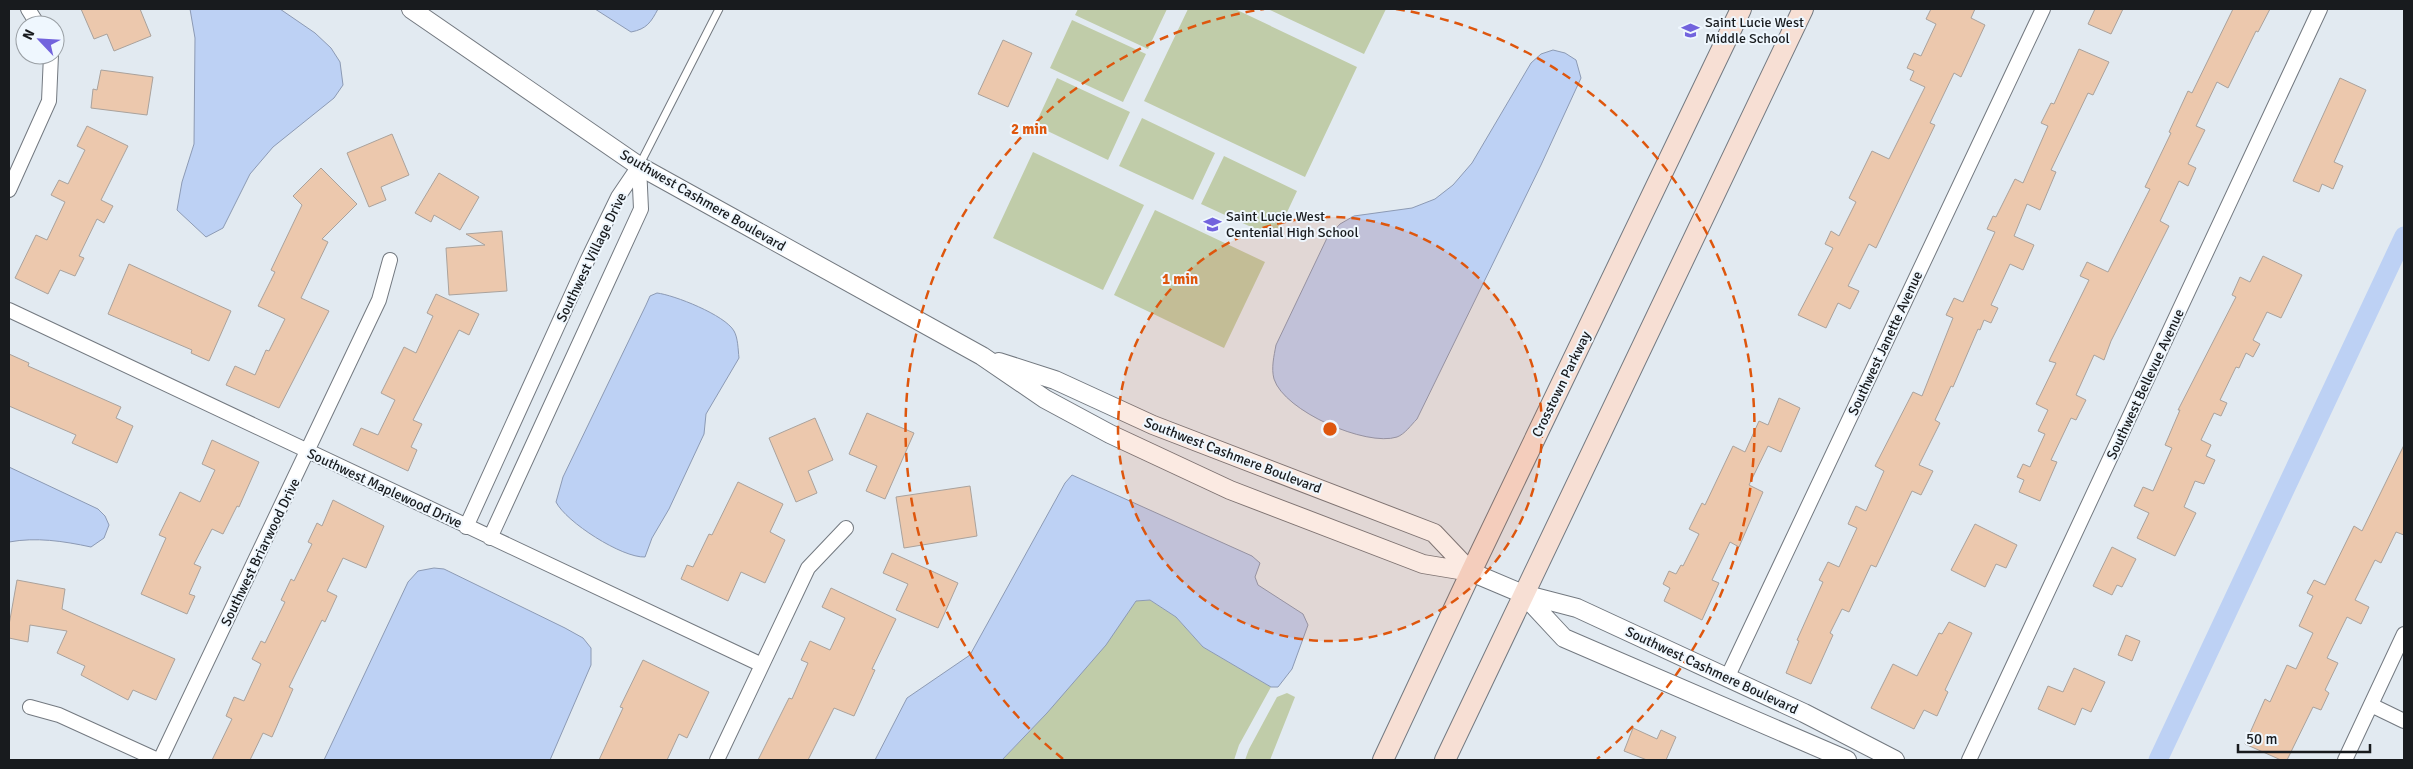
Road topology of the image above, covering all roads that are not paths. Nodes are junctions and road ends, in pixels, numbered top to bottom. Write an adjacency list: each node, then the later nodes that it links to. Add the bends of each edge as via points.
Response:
1 (411, 9): 8 (street, Southwest Cashmere Boulevard)
2 (719, 9): 8 (lane)
3 (1741, 9): 17 (main road, Crosstown Parkway)
4 (1803, 9): 18 (main road)
5 (2043, 9): 21 (street, Southwest Janette Avenue)
6 (2320, 9): 31 (street, Southwest Bellevue Avenue)
7 (51, 65): 9 (street, via 49,101)
8 (639, 166): 12 (street, Southwest Cashmere Boulevard); 14 (street, Southwest Village Drive, via 618,197 587,261); 16 (street, Southwest Village Drive, via 641,208)
9 (9, 190)
10 (390, 260): 13 (street, Southwest Briarwood Drive, via 379,300)
11 (9, 310): 13 (street, Southwest Maplewood Drive)
12 (982, 356): 17 (street, Southwest Cashmere Boulevard, via 1045,399 1110,434 1230,490 1423,564); 17 (street, Southwest Cashmere Boulevard, via 1055,380 1153,424 1434,533)
13 (308, 452): 14 (street, Southwest Maplewood Drive); 25 (street, Southwest Briarwood Drive)
14 (466, 526): 16 (street, Southwest Maplewood Drive)
15 (846, 528): 20 (street, via 808,568)
16 (490, 538): 20 (street, Southwest Maplewood Drive)
17 (1471, 572): 18 (street, Southwest Cashmere Boulevard); 27 (main road, Crosstown Parkway)
18 (1522, 594): 21 (street, Southwest Cashmere Boulevard, via 1577,608); 28 (main road); 29 (street, Southwest Cashmere Boulevard, via 1564,638)
19 (2404, 634): 22 (street)
20 (762, 665): 26 (street)
21 (1727, 678): 30 (street, Southwest Cashmere Boulevard)
22 (2371, 705): 24 (street); 32 (street)
23 (30, 708): 25 (street, via 59,715)
24 (2404, 721)
25 (159, 760)
26 (718, 760)
27 (1383, 760)
28 (1445, 760)
29 (1847, 760)
30 (1896, 760)
31 (1969, 760)
32 (2345, 760)

